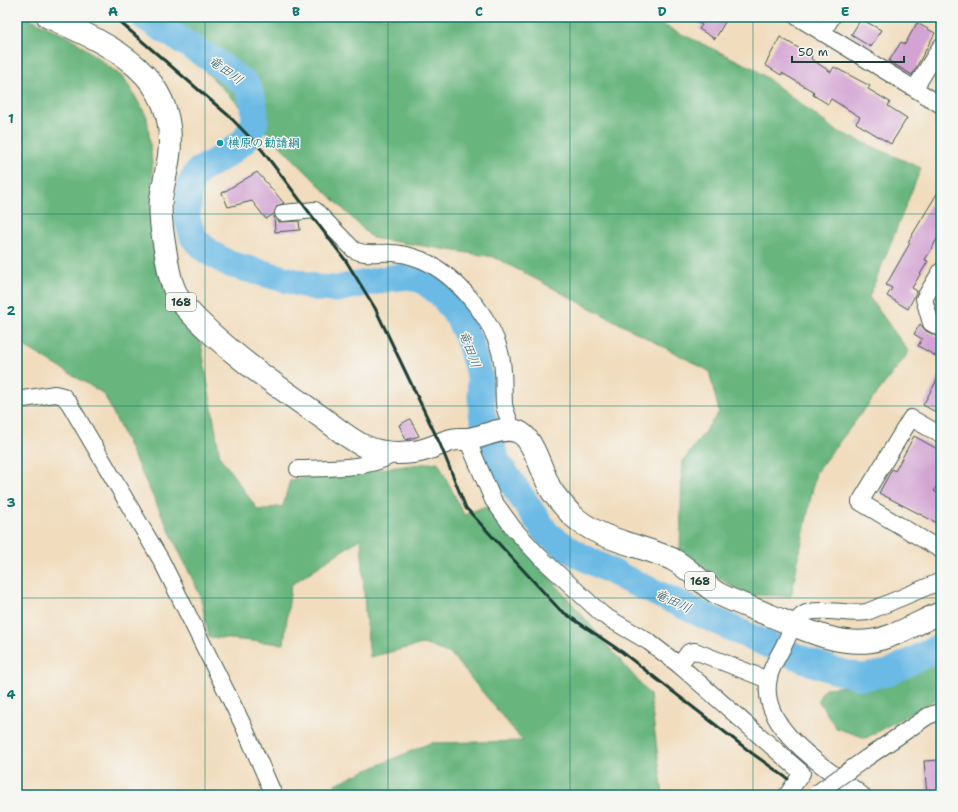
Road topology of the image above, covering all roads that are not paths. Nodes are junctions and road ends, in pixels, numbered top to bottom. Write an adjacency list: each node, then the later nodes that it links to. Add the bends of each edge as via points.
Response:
1 (48, 17): 15 (highway, 168, via 100,40 133,64 153,83 165,107 169,153 161,202 162,236 170,279 182,304 236,355 288,394 362,445)
2 (797, 17): 4 (street)
3 (832, 17): 4 (street)
4 (822, 33): 6 (street)
5 (941, 46): 6 (street)
6 (915, 88): 7 (street)
7 (941, 104)
8 (283, 213): 12 (street, via 315,210 361,254 394,253 422,260 454,282 479,310 500,352)
9 (941, 271): 10 (street, via 924,299 931,323)
10 (941, 329)
11 (17, 400): 25 (street, via 55,394 64,396 69,403 161,560 244,727)
12 (508, 430): 14 (highway, 168); 20 (highway, 168, via 517,431 525,436 551,491 586,525 679,563 713,590)
13 (941, 435): 17 (street, via 911,418 860,502)
14 (472, 438): 15 (highway, 168, via 451,439 426,450); 21 (street, via 493,500 514,529 539,556 603,615 649,642)
15 (390, 453): 16 (street, via 388,457 376,462 333,468)
16 (298, 469)
17 (941, 550)
18 (941, 581): 20 (street, via 867,612 808,612 800,617)
19 (941, 613): 20 (highway, 168, via 886,638 869,641 849,642)
20 (791, 631): 22 (street)
21 (679, 665): 22 (street, via 689,652 695,651); 26 (street, via 802,773)
22 (770, 675): 27 (street, via 772,710 788,735)
23 (941, 711): 24 (street, bridge, via 928,716)
24 (816, 794)
25 (274, 795)
26 (787, 795)
27 (862, 795)

